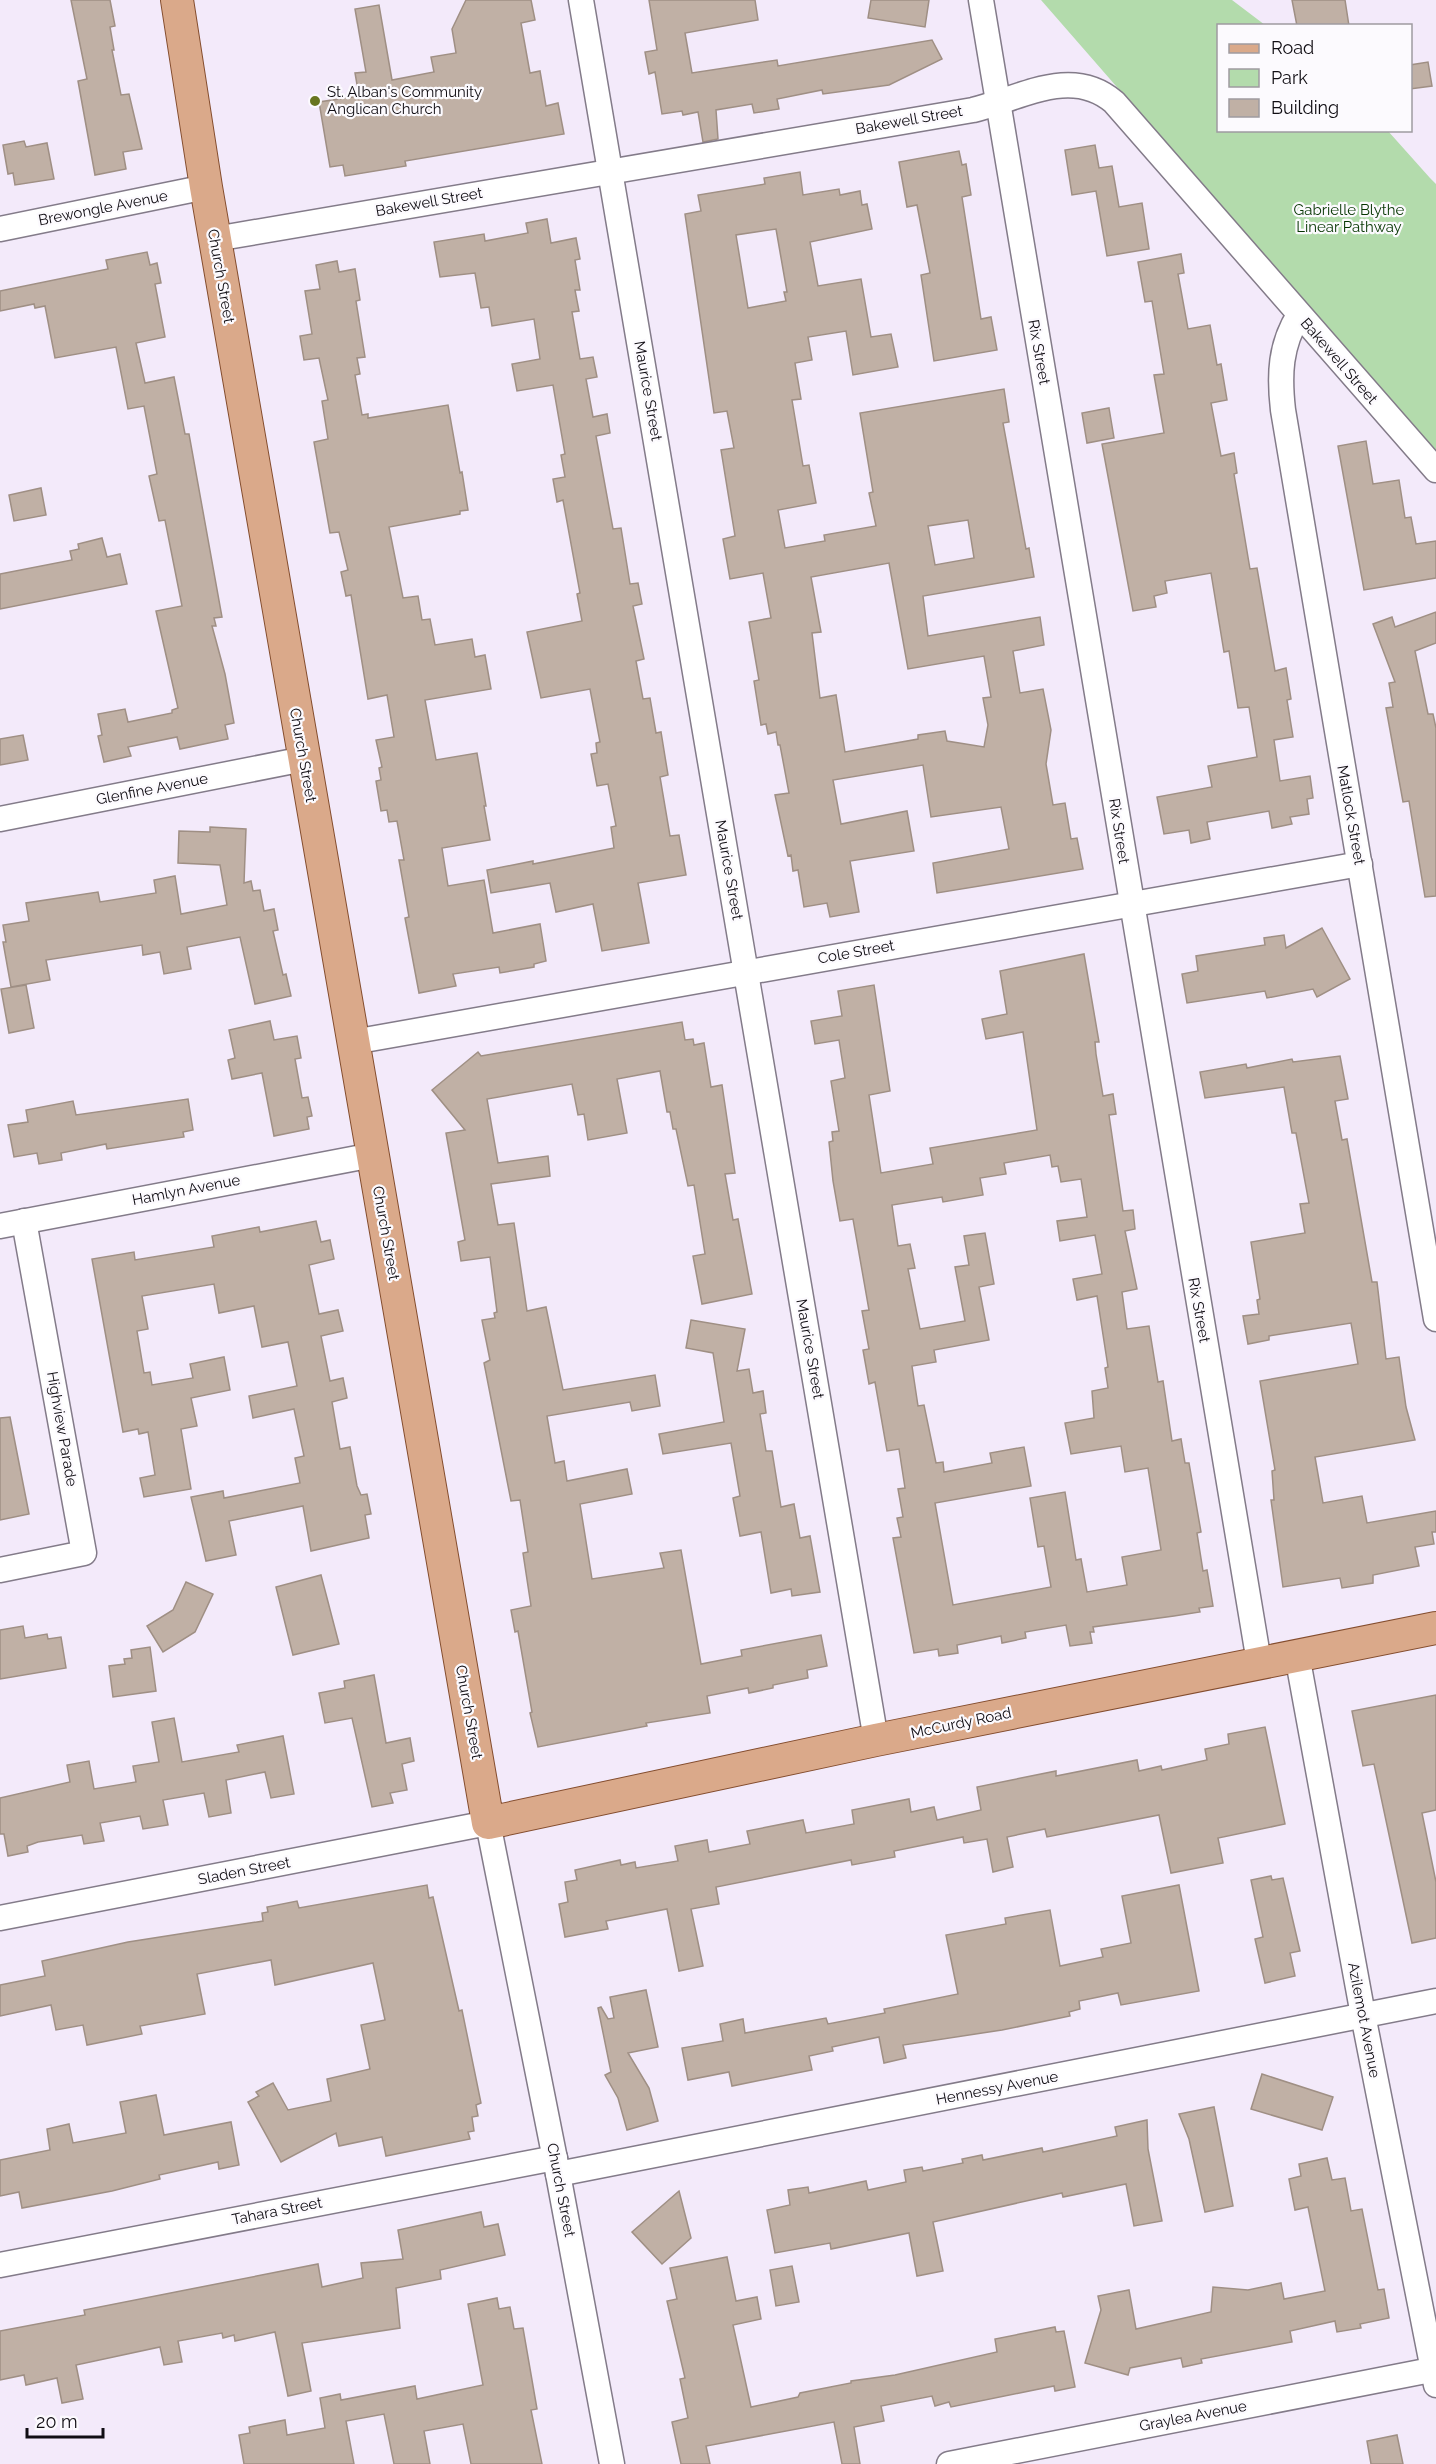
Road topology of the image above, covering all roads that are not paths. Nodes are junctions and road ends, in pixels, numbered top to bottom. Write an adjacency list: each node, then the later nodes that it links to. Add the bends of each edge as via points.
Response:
1 (177, 0): 6 (main road, Church Street)
2 (581, 0): 5 (street, Maurice Street)
3 (981, 0): 4 (street, Rix Street)
4 (996, 103): 5 (street, Bakewell Street); 9 (street, Bakewell Street, via 1059,85 1082,85 1101,91); 14 (street, Rix Street)
5 (610, 170): 8 (street, Bakewell Street); 15 (street, Maurice Street)
6 (206, 187): 7 (street, Brewongle Avenue); 8 (main road, Church Street)
7 (0, 229)
8 (215, 239): 11 (main road, Church Street)
9 (1299, 315): 10 (street, Bakewell Street); 13 (street, Matlock Street, via 1282,352 1282,402)
10 (1436, 470)
11 (304, 759): 12 (street, Glenfine Avenue); 16 (main road, Church Street)
12 (0, 819)
13 (1360, 864): 14 (street, Cole Street); 20 (street, Matlock Street)
14 (1132, 903): 15 (street, Cole Street); 24 (street, Rix Street)
15 (747, 972): 16 (street, Cole Street); 25 (street, Maurice Street)
16 (353, 1042): 17 (main road, Church Street)
17 (373, 1155): 18 (street, Hamlyn Avenue); 26 (main road, Church Street)
18 (24, 1221): 19 (street, Hamlyn Avenue); 21 (street, Highview Parade, via 84,1553)
19 (0, 1226)
20 (1436, 1319)
21 (0, 1570)
22 (1436, 1628): 23 (main road, McCurdy Road)
23 (1296, 1655): 24 (main road, McCurdy Road); 29 (street, Azilemot Avenue)
24 (1259, 1662): 25 (main road, McCurdy Road)
25 (876, 1740): 26 (main road, McCurdy Road)
26 (488, 1822): 27 (street, Sladen Street); 30 (street, Church Street)
27 (0, 1918)
28 (1436, 2001): 29 (street, Hennessy Avenue)
29 (1363, 2015): 30 (street, Hennessy Avenue); 32 (street, Azilemot Avenue)
30 (557, 2166): 31 (street, Tahara Street); 33 (street, Church Street)
31 (0, 2265)
32 (1435, 2374): 34 (street, Graylea Avenue)
33 (612, 2464)
34 (949, 2464)

